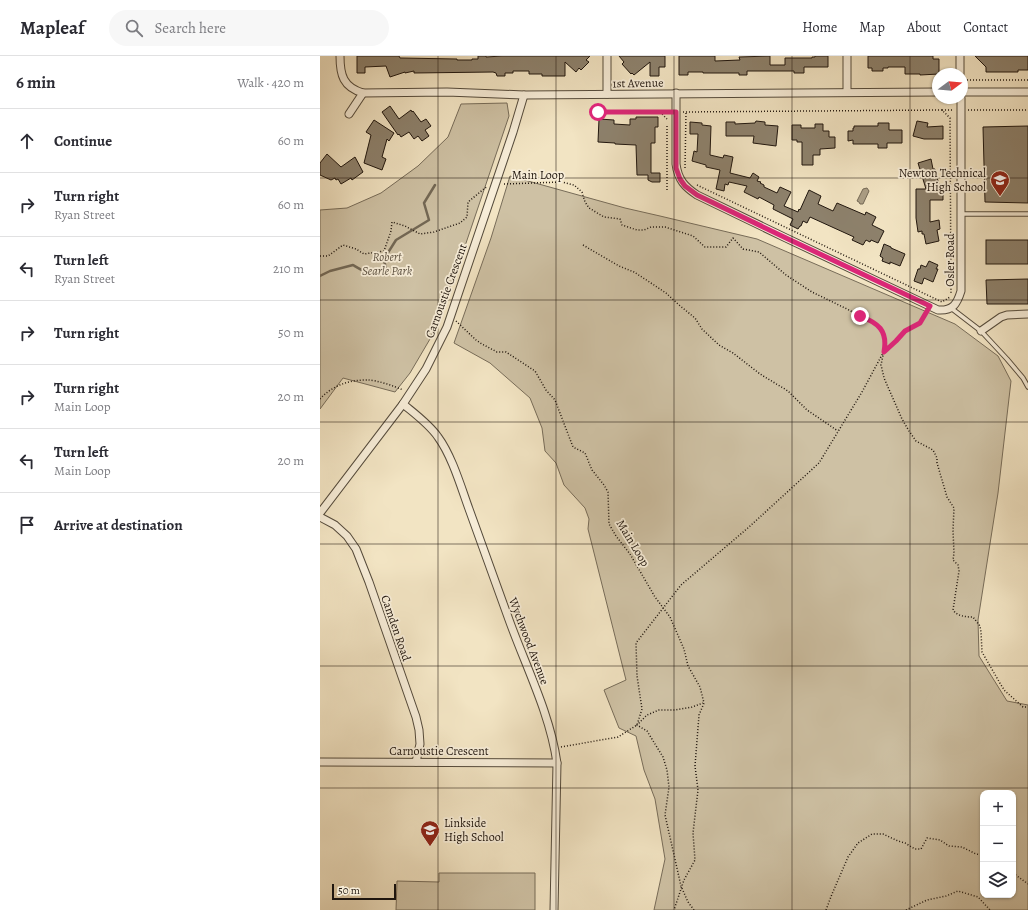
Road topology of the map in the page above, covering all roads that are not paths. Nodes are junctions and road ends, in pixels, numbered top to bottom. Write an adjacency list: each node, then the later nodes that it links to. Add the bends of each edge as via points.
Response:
1 (340, 56): 10 (street, via 345,82)
2 (607, 56): 12 (street)
3 (847, 56): 6 (street)
4 (960, 56): 5 (street)
5 (960, 68)
6 (847, 92): 7 (street, 1st Avenue); 11 (street, 1st Avenue)
7 (932, 92)
8 (968, 92): 9 (street)
9 (1028, 92)
10 (362, 93): 13 (street, 1st Avenue, via 447,92); 15 (street)
11 (676, 93): 12 (street, 1st Avenue); 18 (street, via 676,164 685,186 697,195 938,310)
12 (607, 94): 13 (street, 1st Avenue)
13 (524, 95): 22 (street, Carnoustie Crescent, via 446,327 426,369)
14 (961, 104): 16 (street, Osler Road)
15 (349, 114)
16 (961, 214): 17 (lane); 18 (street, Osler Road, via 961,291 957,302)
17 (1028, 214)
18 (951, 308): 20 (lane)
19 (1028, 314): 20 (street, via 1001,317)
20 (981, 331): 21 (lane, via 1011,363)
21 (1028, 387)
22 (403, 404): 23 (street, Carnoustie Crescent); 27 (street, Wychwood Avenue, via 430,427 447,452 548,721)
23 (320, 514)
24 (320, 517): 26 (street, Camden Road, via 335,525 347,536 356,549 369,582 416,717 420,744)
25 (320, 762): 26 (street, Carnoustie Crescent)
26 (416, 762): 27 (street, Carnoustie Crescent)
27 (557, 763): 28 (street, Wychwood Avenue)
28 (554, 910)

